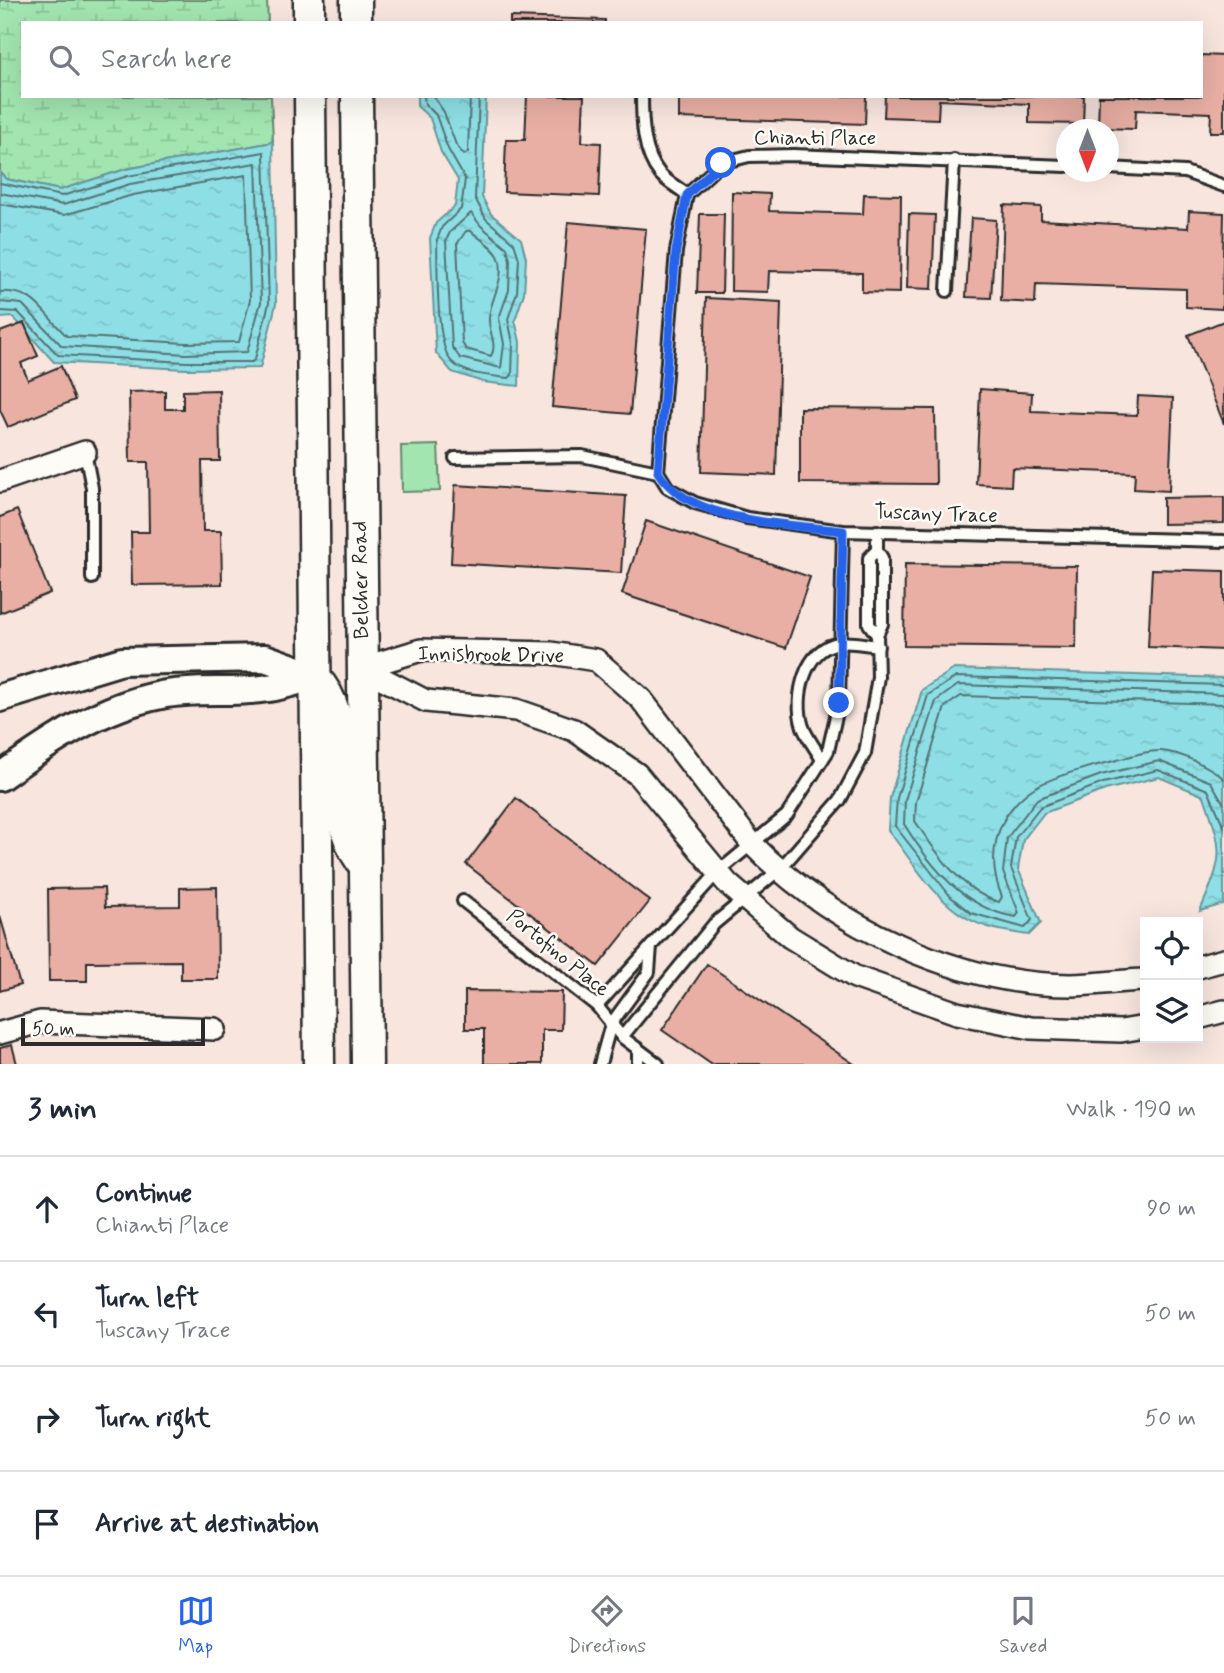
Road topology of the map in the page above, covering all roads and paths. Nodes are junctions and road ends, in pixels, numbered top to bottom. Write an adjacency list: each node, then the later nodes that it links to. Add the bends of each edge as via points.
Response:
1 (309, 0): 3 (main road)
2 (356, 0): 4 (main road)
3 (309, 21)
4 (356, 21)
5 (310, 98): 17 (main road)
6 (357, 98): 25 (main road, Belcher Road)
7 (642, 98): 12 (lane, via 648,148 659,173)
8 (954, 160): 9 (lane, Chianti Place); 12 (lane, Chianti Place, via 749,156 721,163); 13 (lane)
9 (1056, 165)
10 (1119, 169): 11 (lane, via 1185,172)
11 (1224, 186)
12 (687, 195): 16 (lane, via 676,251)
13 (947, 291)
14 (85, 452): 18 (street); 22 (lane, via 92,488)
15 (455, 458): 16 (lane, via 582,456)
16 (658, 472): 19 (lane, Tuscany Trace, via 668,488 695,503 747,518)
17 (314, 476): 25 (main road, via 329,524 330,626 344,653); 26 (main road)
18 (0, 481)
19 (843, 531): 20 (lane, Tuscany Trace); 24 (lane)
20 (877, 531): 21 (lane, Tuscany Trace); 23 (lane, via 882,558 882,624)
21 (1224, 541)
22 (92, 578)
23 (877, 640): 24 (lane); 32 (lane, via 878,677 865,753 840,800)
24 (839, 643): 28 (lane, via 839,703); 28 (lane, via 809,659 802,694 803,725)
25 (362, 668): 30 (street, Innisbrook Drive, via 421,650 551,653 596,660 641,699); 31 (main road, Belcher Road); 33 (street, Innisbrook Drive, via 426,701 516,710 574,730 637,774)
26 (315, 676): 27 (street, via 265,658 122,661); 29 (street, via 267,688 160,695 109,711 55,738); 31 (main road, via 330,696 336,717 342,820 349,845); 51 (main road)
27 (0, 698)
28 (822, 760): 30 (lane, via 787,815)
29 (0, 778)
30 (752, 844): 32 (street, Innisbrook Drive); 33 (lane)
31 (365, 867): 52 (main road, Belcher Road)
32 (780, 869): 34 (lane); 40 (street, Innisbrook Drive, via 850,921 915,952 987,975 1069,985)
33 (718, 872): 34 (street, Innisbrook Drive); 36 (lane)
34 (747, 900): 41 (lane, via 714,924); 46 (street, Innisbrook Drive, via 789,937 855,977 957,1013 1031,1028)
35 (463, 901): 42 (lane, Portofino Place)
36 (652, 946): 39 (lane); 42 (lane)
37 (1224, 960): 38 (street)
38 (1203, 966)
39 (649, 972): 41 (lane); 45 (lane)
40 (1140, 979)
41 (664, 984): 49 (lane)
42 (597, 1006): 45 (lane, Portofino Place)
43 (1224, 1011): 44 (street)
44 (1203, 1017)
45 (611, 1024): 49 (lane, Portofino Place); 53 (lane)
46 (1140, 1028)
47 (215, 1029): 48 (street, via 40,1022)
48 (0, 1033)
49 (622, 1037): 50 (lane, Portofino Place)
50 (638, 1049): 54 (lane); 55 (lane, Portofino Place)
51 (319, 1064)
52 (367, 1064)
53 (600, 1064)
54 (638, 1064)
55 (658, 1064)

